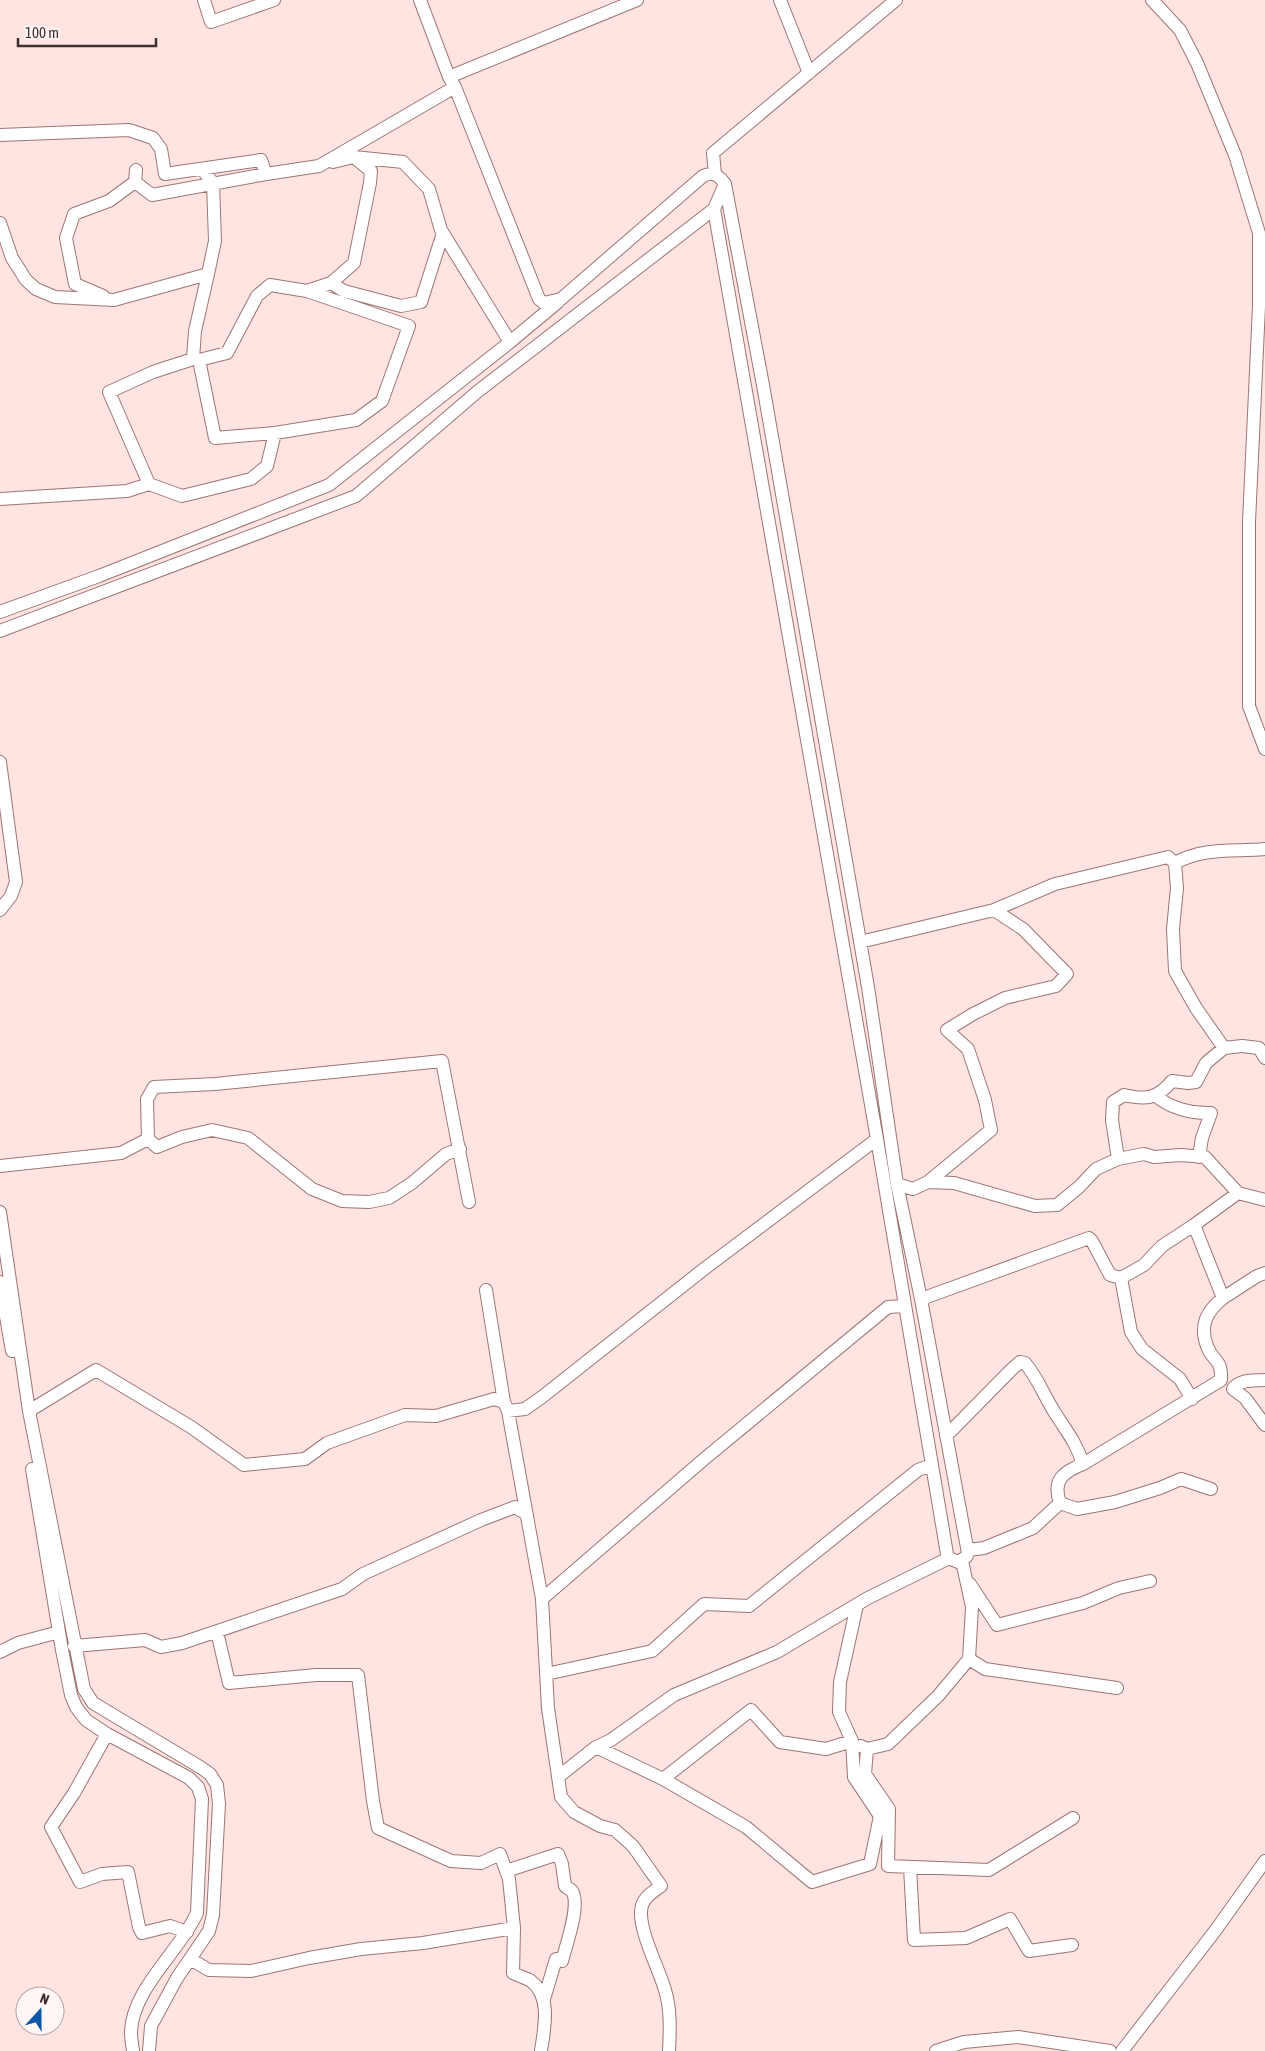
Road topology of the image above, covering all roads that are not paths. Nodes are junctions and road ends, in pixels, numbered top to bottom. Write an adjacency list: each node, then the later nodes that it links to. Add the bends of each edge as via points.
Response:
1 (204, 0): 2 (street, via 211,22)
2 (274, 0)
3 (420, 0): 9 (street)
4 (637, 0): 9 (street)
5 (780, 0): 8 (street)
6 (896, 0): 8 (street)
7 (1152, 0): 33 (street, via 1180,30 1197,63 1235,155 1259,233 1259,306 1249,522 1249,706)
8 (809, 73): 15 (street, via 713,153)
9 (452, 82): 12 (street); 24 (street, via 539,299 544,303)
10 (0, 136): 13 (street, via 129,130 154,138 161,149 165,174)
11 (354, 157): 12 (street); 20 (street, via 404,162 429,189); 22 (street, via 371,171 370,183 354,263)
12 (319, 166): 14 (street)
13 (202, 169): 14 (street, via 262,160); 16 (street)
14 (266, 174): 16 (street)
15 (715, 174): 17 (street); 24 (street, via 703,176)
16 (213, 183): 21 (street, via 215,241); 25 (street, via 152,195 136,176 109,201 74,214 66,238 74,284)
17 (725, 184): 18 (street); 39 (street)
18 (714, 209): 32 (street, via 476,392 356,496); 44 (street)
19 (0, 223): 25 (street, via 12,258 36,289 55,297)
20 (443, 233): 22 (street, via 421,302 400,306 344,291); 26 (street)
21 (208, 274): 25 (street); 27 (street, via 195,331)
22 (330, 283): 23 (street)
23 (307, 291): 27 (street, via 270,285 257,296 227,353); 28 (street, via 409,326 382,402 356,420)
24 (561, 299): 26 (street)
25 (114, 300)
26 (510, 342): 31 (street, via 329,485)
27 (196, 359): 28 (street, via 215,438); 29 (street, via 153,372 109,392)
28 (275, 433): 29 (street, via 267,466 251,479 182,496)
29 (149, 484): 30 (street, via 127,491)
30 (0, 499)
31 (0, 612)
32 (0, 631)
33 (1265, 749)
34 (0, 762): 37 (street, via 16,882 11,896)
35 (1265, 849): 36 (street, via 1205,852)
36 (1175, 863): 38 (street, via 1168,857 1055,884); 40 (street, via 1175,971)
37 (0, 910)
38 (994, 910): 39 (street); 49 (street, via 1023,929 1067,974 1056,986 1005,998 948,1030 968,1049 991,1130)
39 (860, 942): 50 (street)
40 (1224, 1048): 41 (street, via 1242,1046); 42 (street, via 1206,1063 1196,1082 1172,1081)
41 (1263, 1050)
42 (1156, 1096): 46 (street, via 1165,1104 1203,1114 1211,1113); 47 (street, via 1138,1098 1124,1095 1113,1102 1112,1120)
43 (148, 1139): 45 (street, via 157,1147 212,1130 248,1138 312,1189 342,1201 369,1202 389,1198 446,1154); 45 (street, via 147,1100 154,1087 442,1061); 48 (street, via 121,1153)
44 (877, 1139): 62 (street); 65 (street, via 704,1268 542,1398 525,1409)
45 (460, 1149): 53 (street)
46 (1199, 1157): 47 (street, via 1144,1154); 51 (street, via 1205,1157)
47 (1118, 1158): 49 (street, via 1096,1169 1057,1205 1035,1206 954,1183)
48 (0, 1166)
49 (928, 1182): 50 (street, via 913,1189)
50 (897, 1184): 61 (street)
51 (1238, 1193): 52 (street); 55 (street)
52 (1265, 1200)
53 (469, 1202)
54 (0, 1212): 66 (street)
55 (1194, 1224): 57 (street, via 1162,1246 1144,1265); 60 (street)
56 (1265, 1273): 60 (street)
57 (1121, 1278): 61 (street, via 1110,1275 1089,1238); 64 (street, via 1131,1332 1142,1349 1180,1379)
58 (0, 1282): 80 (street)
59 (486, 1290): 65 (street)
60 (1223, 1298): 64 (street, via 1211,1308 1203,1328 1207,1347 1222,1367 1221,1380)
61 (922, 1299): 68 (street)
62 (905, 1306): 70 (street); 78 (street, via 888,1307)
63 (1265, 1380): 67 (street, via 1241,1382 1233,1389 1245,1398)
64 (1192, 1399): 69 (street)
65 (506, 1406): 66 (street, via 494,1399 436,1416 405,1414 327,1443 305,1459 244,1465 191,1427 96,1370); 73 (street)
66 (29, 1410): 82 (street)
67 (1265, 1425)
68 (946, 1436): 69 (street, via 1012,1369 1020,1362 1025,1363 1077,1446); 74 (street)
69 (1083, 1464): 72 (street, via 1068,1470 1058,1482)
70 (932, 1465): 75 (street); 85 (street, via 918,1470 749,1606 704,1604 652,1651)
71 (1211, 1489): 72 (street, via 1181,1479 1115,1502 1077,1509)
72 (1060, 1503): 74 (street, via 1033,1528)
73 (525, 1512): 78 (street); 81 (street, via 516,1507 481,1520 363,1574 342,1589)
74 (965, 1555): 75 (street, via 954,1561); 76 (street)
75 (949, 1558): 79 (street)
76 (966, 1578): 77 (street, via 997,1625 1083,1603 1119,1588); 84 (street, via 972,1607)
77 (1150, 1581)
78 (542, 1599): 85 (street)
79 (856, 1605): 88 (street, via 840,1682 839,1712); 89 (street, via 777,1652 674,1695)
80 (59, 1632): 83 (street, via 18,1643); 87 (street, via 76,1707 86,1720)
81 (217, 1632): 82 (street, via 161,1647 145,1640); 96 (street, via 229,1683 316,1675 358,1675 378,1828 451,1860 481,1862 500,1854)
82 (74, 1646): 100 (street, via 84,1689 93,1703 200,1767 217,1785 219,1804 213,1915 209,1930)
83 (0, 1652)
84 (969, 1658): 86 (street, via 985,1669); 90 (street, via 938,1696 888,1744)
85 (546, 1674): 91 (street)
86 (1117, 1688)
87 (107, 1734): 98 (street, via 189,1778 198,1787 202,1799 197,1913); 98 (street, via 74,1793 50,1827 80,1882 102,1874 128,1872 142,1933 170,1926)
88 (852, 1741): 90 (street); 92 (street, via 826,1749 780,1742 751,1710); 92 (street, via 854,1777 880,1816 870,1864 812,1882 746,1826)
89 (596, 1748): 91 (street); 92 (street)
90 (867, 1749): 95 (street, via 865,1774 889,1809 888,1866)
91 (558, 1777): 105 (street, via 561,1798 574,1812 615,1830 633,1846 661,1886 645,1898 641,1912 647,1940 666,1990)
92 (663, 1778)
93 (1073, 1818): 95 (street, via 989,1870)
94 (1265, 1861): 108 (street)
95 (910, 1867): 99 (street, via 914,1940 966,1938 1010,1919 1030,1951)
96 (506, 1871): 97 (street); 101 (street, via 558,1854 565,1886 572,1891 576,1904 562,1961 556,1959)
97 (514, 1928): 100 (street, via 361,1949 251,1971 209,1970); 101 (street, via 513,1973 531,1982)
98 (187, 1932): 102 (street, via 136,2010 131,2030)
99 (1072, 1945)
100 (190, 1958): 103 (street, via 151,2026)
101 (544, 1999): 104 (street)
102 (133, 2051)
103 (149, 2051)
104 (541, 2051)
105 (669, 2051)
106 (936, 2051): 107 (street, via 964,2042 1018,2037)
107 (1110, 2051)
108 (1122, 2051)

